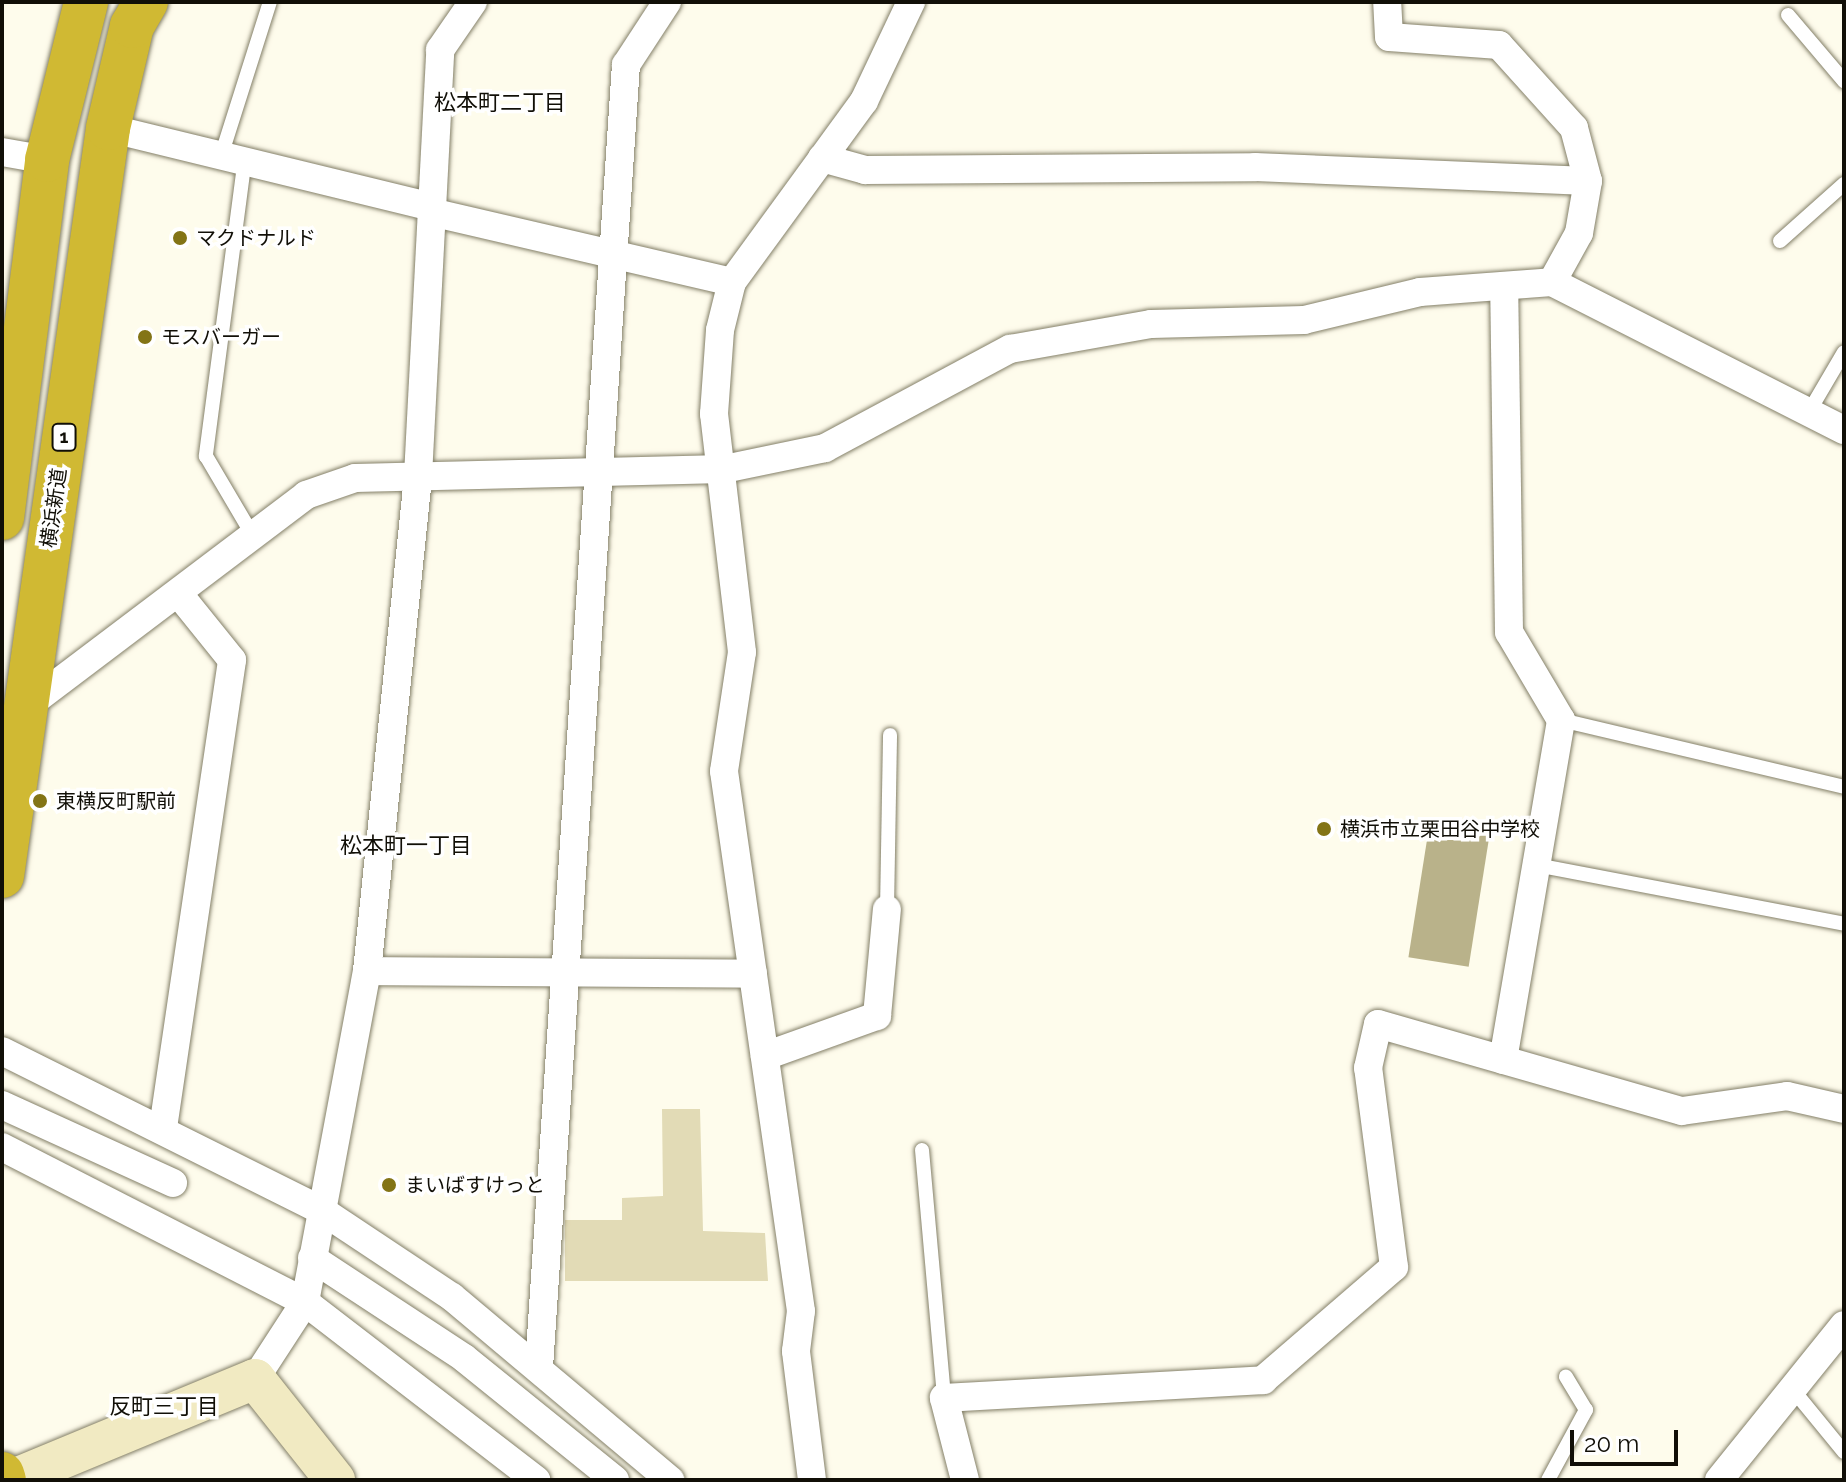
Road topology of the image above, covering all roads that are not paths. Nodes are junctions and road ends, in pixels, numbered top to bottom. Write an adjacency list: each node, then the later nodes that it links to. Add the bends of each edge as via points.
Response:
1 (86, 2): 14 (highway)
2 (146, 2): 10 (highway, 横浜新道 / 1, via 132,26)
3 (270, 2): 12 (lane)
4 (473, 2): 17 (street, via 440,50)
5 (667, 2): 19 (street, via 626,65)
6 (911, 2): 13 (street, via 864,101)
7 (1387, 2): 15 (street, via 1389,37 1499,45 1574,128)
8 (1788, 15): 9 (lane)
9 (1844, 81)
10 (108, 128): 12 (street); 32 (highway, 横浜新道 / 1)
11 (2, 152): 14 (street)
12 (233, 155): 17 (street); 30 (lane, via 206,456)
13 (822, 158): 15 (street, via 865,170 1255,167); 20 (street)
14 (47, 160): 29 (highway)
15 (1588, 181): 21 (street, via 1579,233)
16 (1844, 184): 18 (lane)
17 (432, 209): 19 (street); 28 (street)
18 (1780, 241)
19 (613, 252): 20 (street); 27 (street)
20 (732, 282): 26 (street, via 720,330 714,414)
21 (1552, 282): 22 (street); 24 (street)
22 (1504, 286): 26 (street, via 1420,292 1304,320 1151,324 1010,349 825,448); 33 (street, via 1509,632)
23 (1844, 352): 24 (lane)
24 (1810, 410): 25 (street)
25 (1844, 430)
26 (724, 469): 27 (street); 42 (street, via 742,652 724,771)
27 (598, 470): 28 (street); 41 (street)
28 (418, 476): 30 (street, via 355,478 306,495); 40 (street)
29 (2, 518)
30 (252, 534): 31 (street)
31 (178, 593): 32 (street); 48 (street, via 232,660)
32 (26, 707): 37 (highway, 横浜新道 / 1)
33 (1561, 720): 35 (lane); 36 (street)
34 (890, 735): 38 (lane)
35 (1844, 787)
36 (1536, 865): 39 (lane); 45 (street)
37 (2, 876)
38 (887, 909): 44 (street, via 877,1016)
39 (1844, 924)
40 (367, 971): 41 (street); 52 (street)
41 (565, 973): 42 (street); 56 (street)
42 (753, 974): 44 (street)
43 (2, 1051): 48 (street)
44 (765, 1056): 69 (street, via 801,1311 796,1351)
45 (1503, 1060): 47 (street, via 1682,1111 1787,1096); 60 (street, via 1378,1024 1368,1068 1394,1267 1263,1380)
46 (2, 1105): 51 (street)
47 (1844, 1109)
48 (163, 1128): 52 (street)
49 (2, 1147): 54 (street)
50 (922, 1150): 60 (lane)
51 (173, 1183)
52 (321, 1210): 53 (street); 56 (street, via 452,1297)
53 (312, 1258): 54 (street); 67 (street, via 464,1358)
54 (305, 1302): 58 (street); 66 (street)
55 (1844, 1325): 59 (street)
56 (539, 1367): 68 (street)
57 (1566, 1377): 71 (lane, via 1586,1410)
58 (255, 1379): 64 (street); 65 (street)
59 (1794, 1391): 61 (lane); 72 (street)
60 (944, 1398): 70 (street)
61 (1844, 1452)
62 (2, 1474): 63 (highway)
63 (4, 1480)
64 (11, 1480)
65 (335, 1480)
66 (536, 1480)
67 (615, 1480)
68 (670, 1480)
69 (812, 1480)
70 (965, 1480)
71 (1548, 1480)
72 (1719, 1480)

